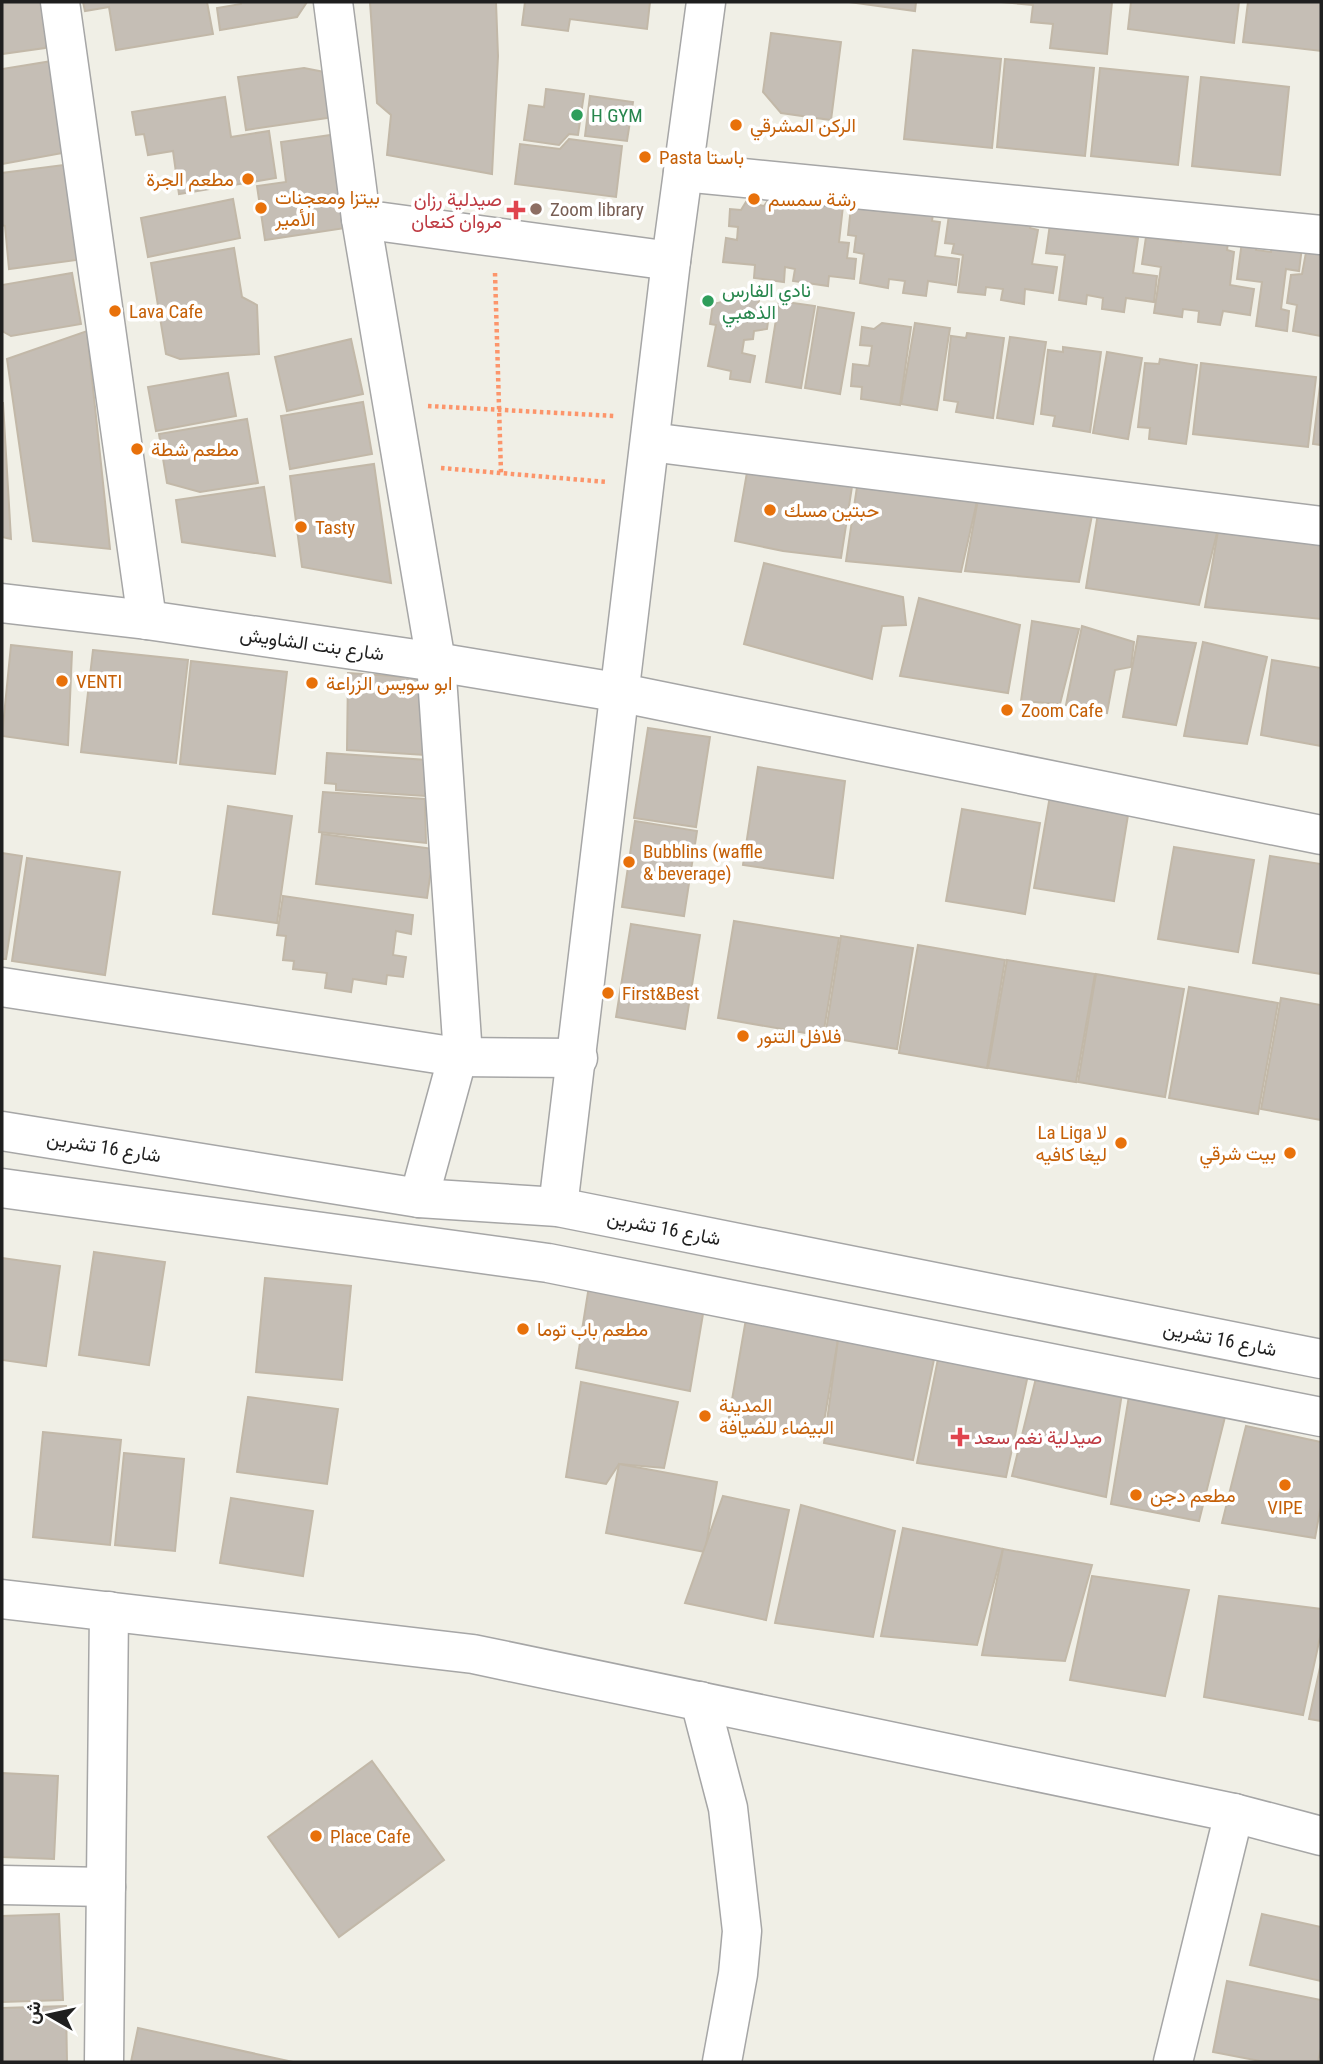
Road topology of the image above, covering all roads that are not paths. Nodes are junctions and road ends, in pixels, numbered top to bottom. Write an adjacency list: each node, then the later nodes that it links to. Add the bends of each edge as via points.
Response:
1 (61, 2): 11 (street)
2 (333, 2): 5 (street)
3 (706, 2): 4 (street)
4 (683, 172): 6 (street); 7 (street)
5 (361, 219): 7 (street); 12 (street)
6 (1321, 234)
7 (671, 261): 8 (street)
8 (652, 430): 9 (street); 13 (street)
9 (1321, 526)
10 (2, 603): 11 (street, شارع بنت الشاويش)
11 (147, 620): 12 (street, شارع بنت الشاويش)
12 (436, 662): 13 (street, شارع بنت الشاويش); 16 (street, via 461,1041)
13 (622, 692): 14 (street, شارع بنت الشاويش); 17 (street)
14 (1321, 835)
15 (2, 986): 16 (street)
16 (457, 1057): 17 (street); 20 (street)
17 (578, 1058): 21 (street)
18 (2, 1131): 20 (street, شارع 16 تشرين)
19 (2, 1188): 23 (street, via 548,1263)
20 (419, 1198): 21 (street, شارع 16 تشرين)
21 (558, 1207): 22 (street, شارع 16 تشرين)
22 (1321, 1359)
23 (1321, 1417)
24 (2, 1599): 25 (street)
25 (109, 1611): 26 (street, via 473,1654); 30 (street)
26 (700, 1701): 27 (street); 32 (street, via 728,1808 742,1931)
27 (1234, 1813): 28 (street); 33 (street)
28 (1321, 1836)
29 (2, 1885): 30 (street)
30 (106, 1887): 31 (street)
31 (104, 2062)
32 (722, 2062)
33 (1173, 2062)

